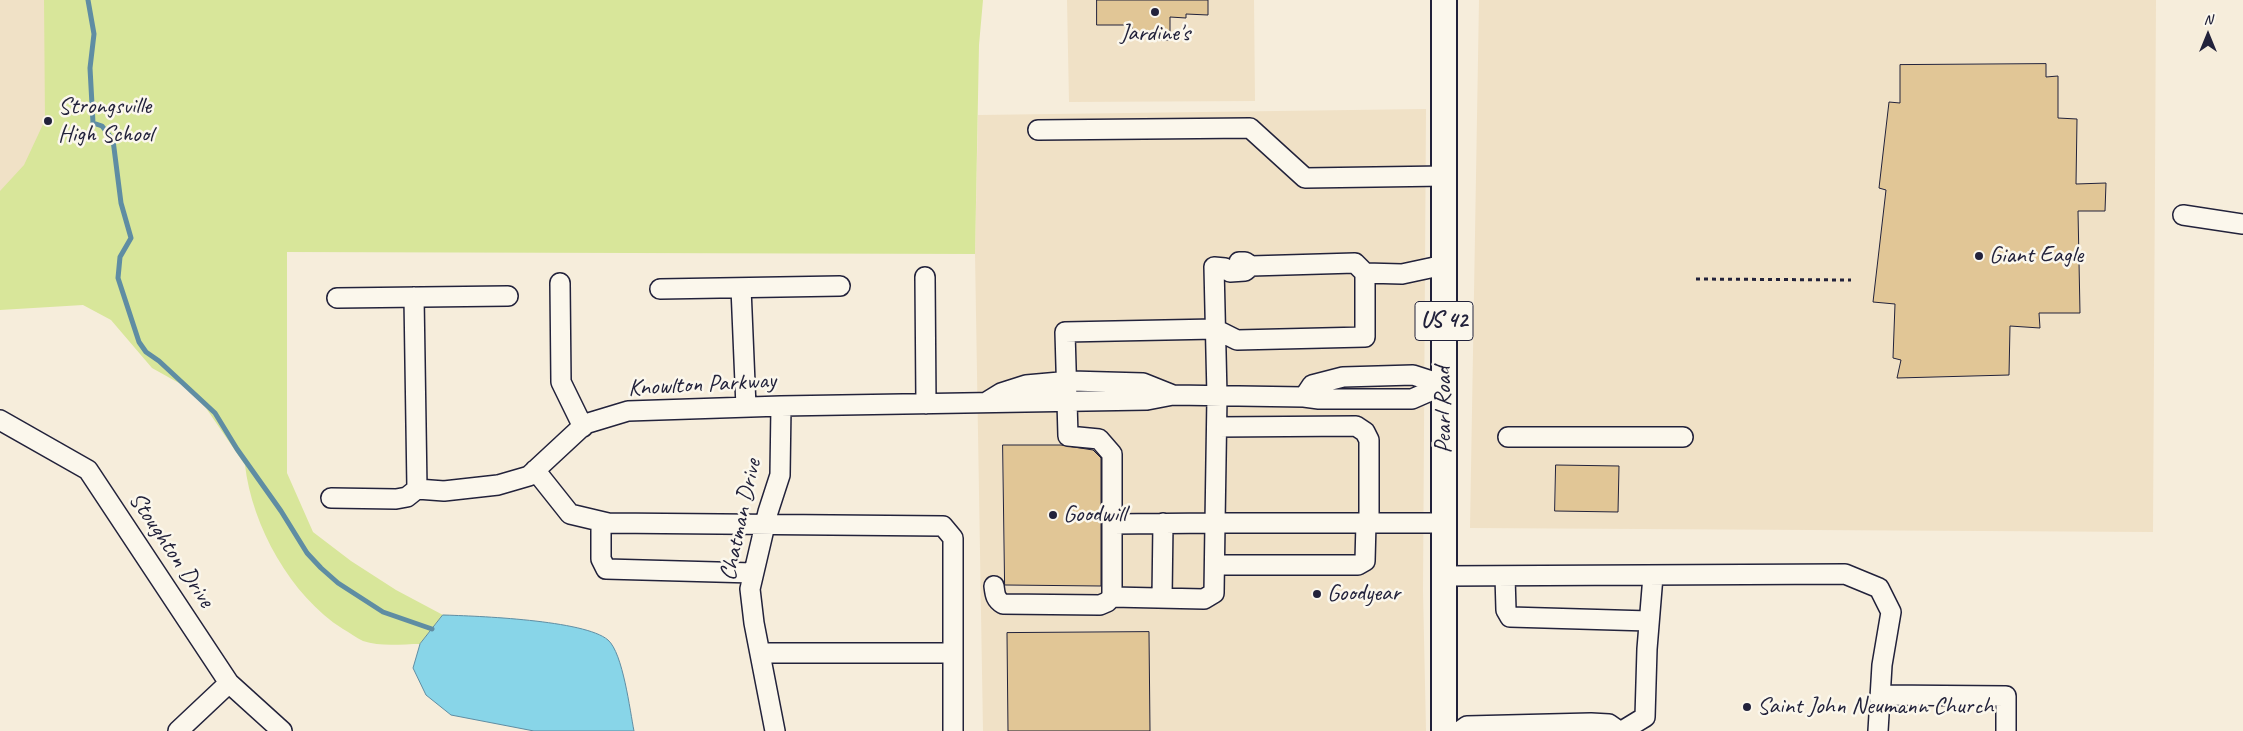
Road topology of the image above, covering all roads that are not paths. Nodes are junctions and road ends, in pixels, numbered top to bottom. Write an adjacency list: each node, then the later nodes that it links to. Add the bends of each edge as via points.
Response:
1 (1444, 0): 3 (main road, Pearl Road / US 42)
2 (1038, 130): 3 (street, via 1250,128 1305,178)
3 (1445, 176): 7 (main road, Pearl Road / US 42)
4 (2183, 215): 5 (street)
5 (2243, 224)
6 (1365, 273): 7 (street); 16 (street, via 1355,264 1251,266 1245,271 1230,272 1219,268); 16 (street, via 1365,337 1236,340)
7 (1444, 275): 18 (main road, Pearl Road / US 42)
8 (925, 277): 22 (street)
9 (560, 284): 27 (street, via 561,382)
10 (840, 286): 11 (street)
11 (741, 288): 12 (street); 25 (street)
12 (660, 289)
13 (508, 296): 14 (street)
14 (414, 297): 15 (street); 32 (street)
15 (337, 298)
16 (1215, 329): 17 (street, via 1065,332); 20 (street)
17 (1066, 381): 19 (street, Knowlton Parkway, via 1143,383); 21 (street); 23 (street, Knowlton Parkway, via 1026,385 1001,393)
18 (1444, 385): 20 (street, Knowlton Parkway, via 1412,375 1343,377 1312,385 1304,397); 38 (main road, Pearl Road / US 42)
19 (1173, 395): 20 (street, Knowlton Parkway); 21 (street, Knowlton Parkway, via 1147,400)
20 (1217, 396): 28 (street)
21 (1067, 401): 23 (street, Knowlton Parkway); 39 (street, via 1068,436 1099,438 1112,454)
22 (926, 404): 23 (street, Knowlton Parkway); 24 (street, Knowlton Parkway)
23 (983, 404)
24 (781, 406): 25 (street, Knowlton Parkway); 40 (street, Chatman Drive, via 780,475)
25 (746, 407): 27 (street, Knowlton Parkway, via 628,411)
26 (0, 420): 52 (street, Stoughton Drive, via 88,470)
27 (583, 426): 31 (street, Knowlton Parkway)
28 (1216, 427): 35 (street); 36 (street, via 1362,428 1369,440)
29 (1508, 437): 30 (street)
30 (1683, 437)
31 (536, 470): 32 (street, Knowlton Parkway, via 530,476 498,484 444,491); 34 (street, via 570,514)
32 (417, 488): 33 (street, via 407,497 396,499)
33 (331, 498)
34 (601, 522): 40 (street); 42 (street, via 601,559 606,569)
35 (1215, 522): 36 (street); 37 (street); 41 (street)
36 (1367, 522): 38 (street); 41 (street, via 1365,561 1358,565)
37 (1163, 523): 39 (street); 48 (street)
38 (1444, 523): 43 (main road, Pearl Road / US 42)
39 (1113, 524): 47 (street)
40 (765, 526): 42 (street, Chatman Drive); 51 (street, via 943,526 953,538)
41 (1214, 565): 48 (street, via 1214,592 1204,599)
42 (754, 573): 50 (street, Chatman Drive, via 750,589)
43 (1444, 576): 44 (street); 59 (main road, Pearl Road / US 42)
44 (1506, 576): 45 (street); 49 (street, via 1506,610 1510,617)
45 (1653, 576): 49 (street); 53 (street, via 1845,574 1879,588 1891,612)
46 (994, 586): 47 (street, via 998,601 1003,604 1100,605)
47 (1112, 597): 48 (street)
48 (1162, 598)
49 (1649, 621): 54 (street, via 1645,717)
50 (760, 653): 51 (street); 57 (street, Chatman Drive)
51 (953, 653): 58 (street)
52 (229, 683): 55 (street); 56 (street, Stoughton Drive)
53 (1880, 696): 61 (street); 62 (street, via 2006,696)
54 (1614, 729): 60 (street, via 1467,726)
55 (178, 731)
56 (282, 731)
57 (775, 731)
58 (953, 731)
59 (1444, 731)
60 (1460, 731)
61 (1878, 731)
62 (2006, 731)

